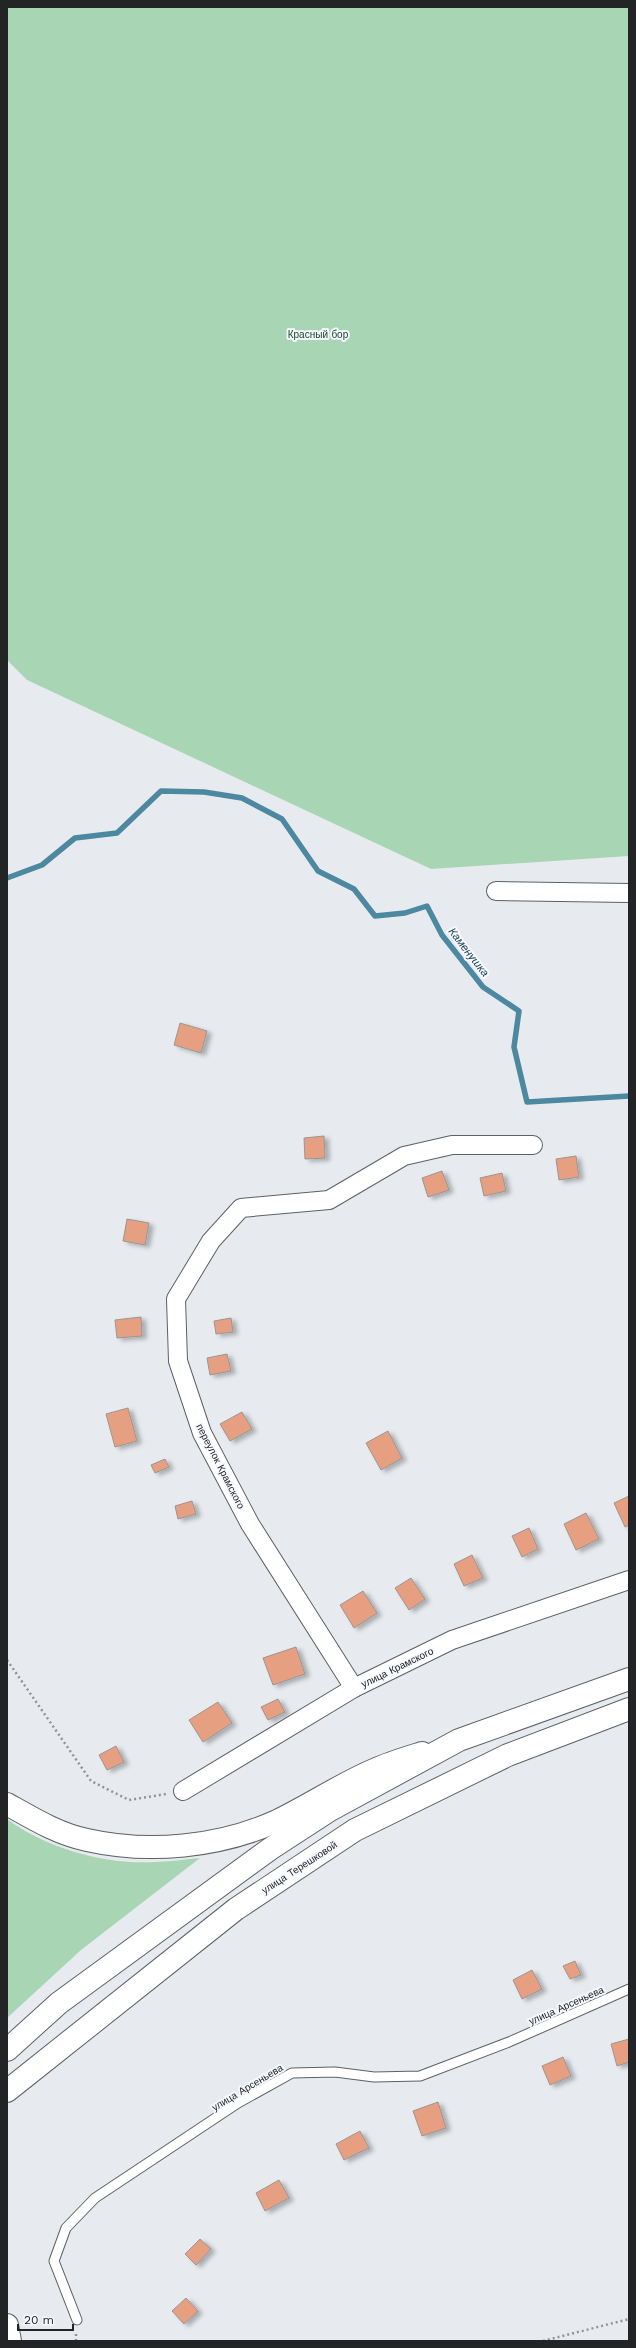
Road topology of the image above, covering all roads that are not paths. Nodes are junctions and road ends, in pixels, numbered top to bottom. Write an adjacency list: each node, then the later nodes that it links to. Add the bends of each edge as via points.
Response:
1 (496, 890): 2 (street)
2 (629, 893)
3 (534, 1145): 6 (street, переулок Крамского, via 452,1144 404,1156 329,1200 241,1208 211,1241 176,1299 178,1361 202,1433 250,1524)
4 (629, 1580): 6 (street, улица Крамского, via 452,1640)
5 (629, 1679): 8 (main road)
6 (354, 1688): 9 (street, улица Крамского)
7 (629, 1710): 13 (main road, улица Терешковой, via 508,1755 355,1830 236,1909)
8 (459, 1740): 10 (main road, via 374,1770 276,1821 227,1838 176,1847 139,1848 86,1840 49,1827); 12 (main road, via 330,1810 270,1849 59,2003)
9 (183, 1791)
10 (7, 1804)
11 (629, 1989): 14 (lane, улица Арсеньева, via 509,2042 420,2076 374,2078 335,2072 292,2073 238,2103 95,2198 66,2228 54,2261)
12 (7, 2050)
13 (7, 2091)
14 (77, 2320)
15 (7, 2325): 16 (main road)
16 (10, 2341)

